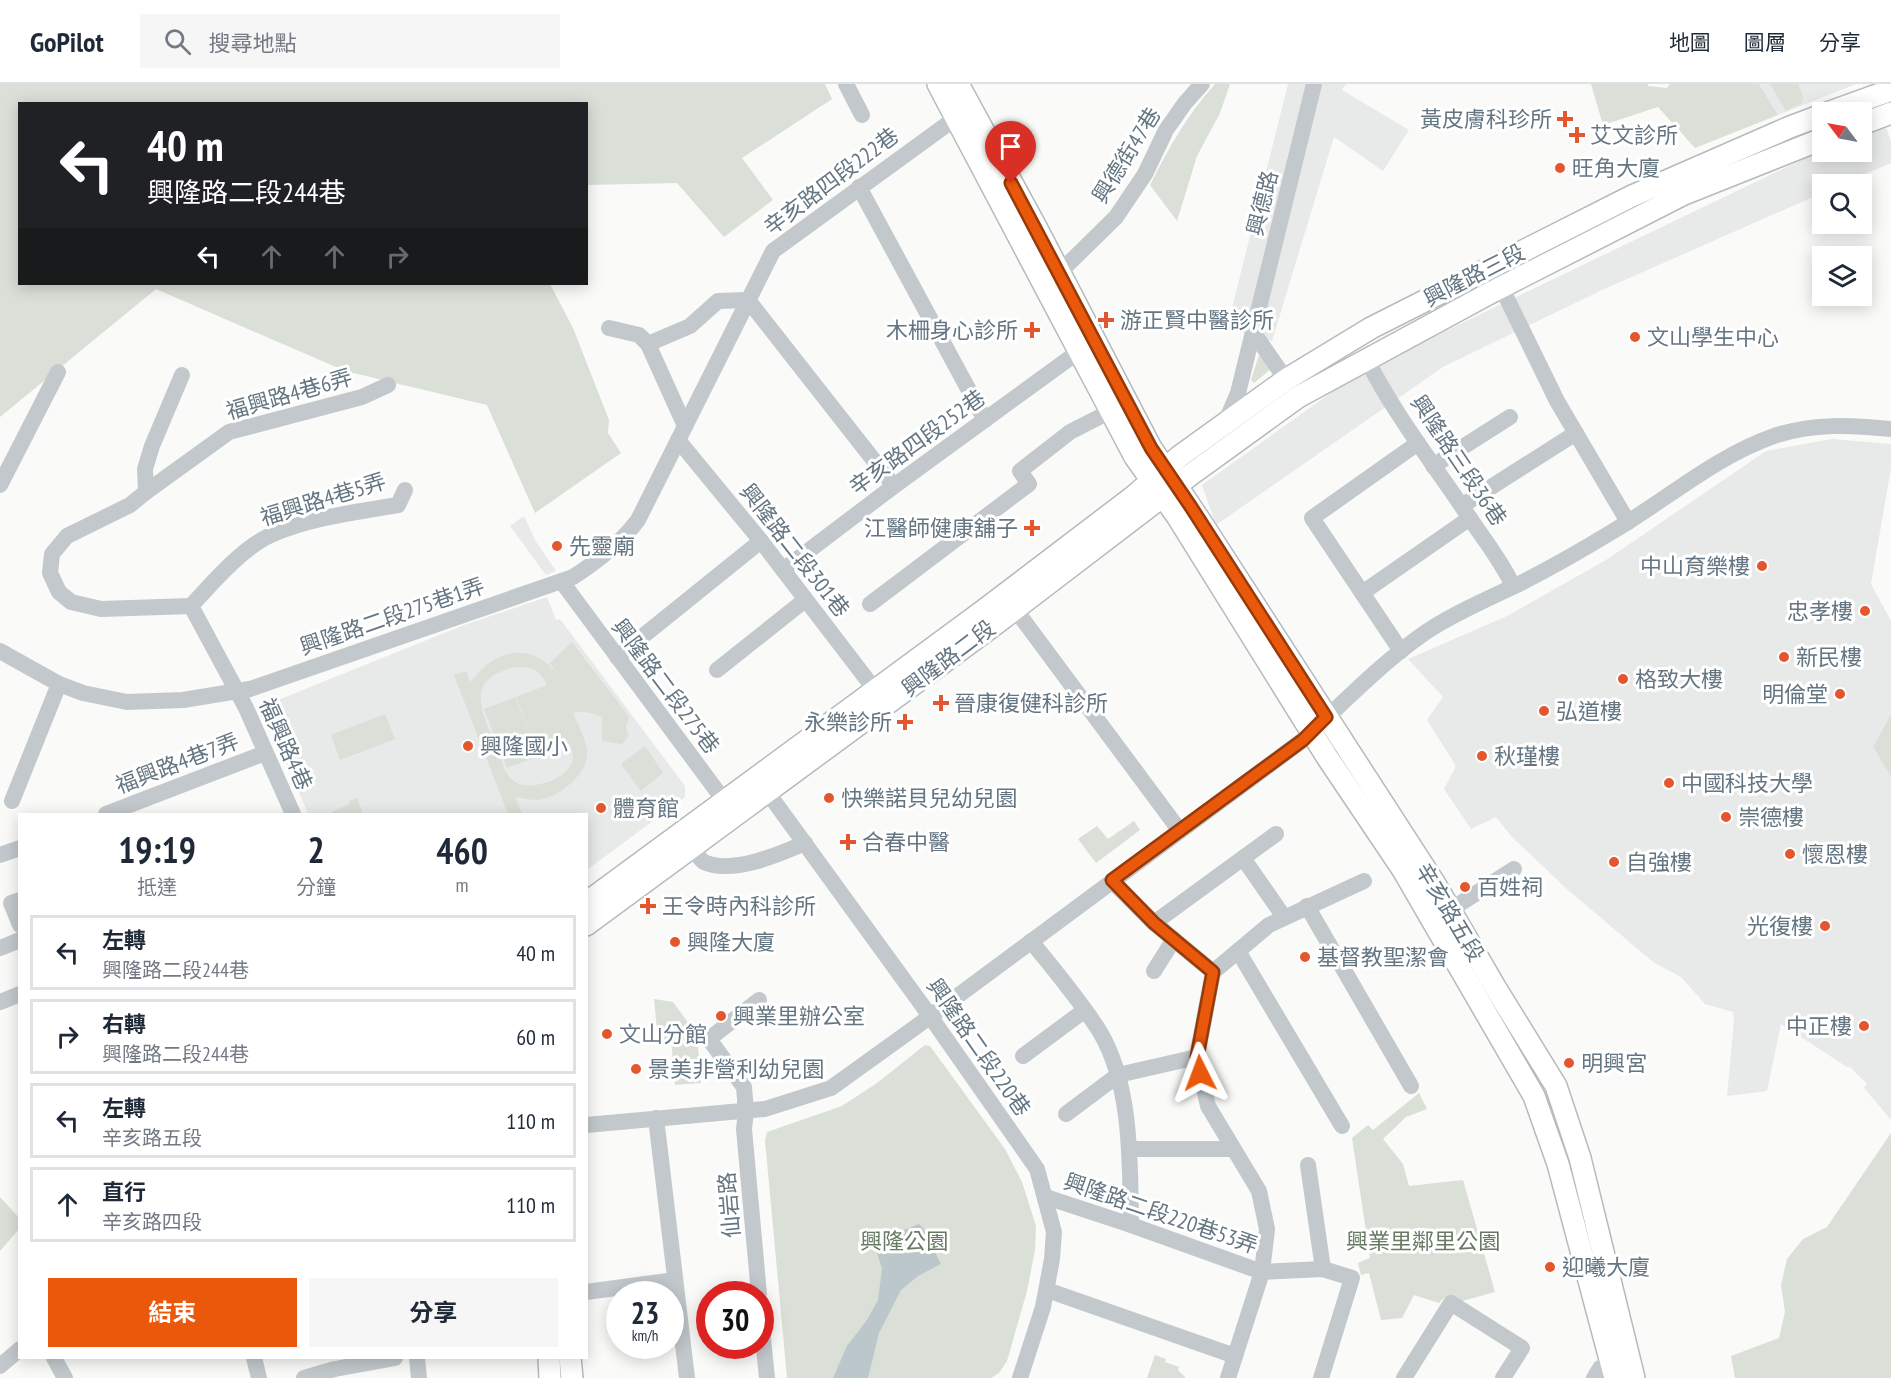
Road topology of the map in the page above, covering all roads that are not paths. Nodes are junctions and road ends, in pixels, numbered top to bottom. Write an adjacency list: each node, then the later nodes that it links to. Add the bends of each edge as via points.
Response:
1 (846, 84): 9 (street)
2 (938, 84): 8 (main road)
3 (958, 84): 8 (main road)
4 (1202, 84): 16 (street, 興德街47巷, via 1166,130 1145,174 1116,217)
5 (1314, 84): 20 (street, 興德路)
6 (1889, 90): 7 (main road); 10 (street)
7 (1857, 102)
8 (963, 112): 14 (street, 辛亥路四段222巷); 16 (main road); 22 (main road)
9 (862, 115)
10 (1890, 116): 12 (main road)
11 (1812, 119): 15 (main road, 興隆路三段, via 1632,196)
12 (1872, 121)
13 (1812, 143): 17 (main road, 興隆路三段, via 1684,194)
14 (860, 187): 18 (street, 辛亥路四段222巷, via 773,251); 30 (street)
15 (1491, 266): 17 (street); 27 (main road, 興隆路三段, via 1371,328)
16 (1060, 272): 37 (main road, via 1151,448)
17 (1501, 288): 23 (main road, 興隆路三段); 34 (street)
18 (748, 300): 21 (street, via 718,301 690,326); 33 (street, 辛亥路四段222巷); 39 (street)
19 (609, 328): 21 (street, via 639,335)
20 (1253, 332): 27 (street); 31 (street, 興德路, via 1238,393)
21 (648, 344): 33 (street, 興隆路二段301巷)
22 (1078, 352): 28 (main road); 30 (street, 辛亥路四段252巷)
23 (1366, 360): 27 (main road, 興隆路三段); 35 (street, 興隆路三段36巷)
24 (58, 372): 38 (street)
25 (182, 375): 41 (street, via 152,446)
26 (388, 385): 41 (street, 福興路4巷6弄, via 362,396 229,432)
27 (1292, 388): 31 (main road, 興隆路三段); 37 (main road, 興隆路三段)
28 (1111, 411): 37 (main road, via 1135,457); 51 (street, via 1070,432 1020,471 1029,484)
29 (1509, 417): 36 (street)
30 (985, 420): 39 (street, 辛亥路四段252巷)
31 (1226, 421): 37 (main road, 興隆路三段)
32 (1891, 429): 43 (street, via 1826,425 1776,435 1727,457)
33 (681, 433): 44 (street, 興隆路二段301巷); 46 (street, 興隆路二段275巷1弄, via 648,502 626,536 602,558)
34 (1576, 433): 42 (street); 43 (street)
35 (1418, 443): 36 (street, 興隆路三段36巷); 48 (street, via 1312,518)
36 (1433, 465): 42 (street, 興隆路三段36巷)
37 (1164, 483): 50 (main road, 興隆路二段); 60 (main road, 辛亥路五段); 61 (main road, 辛亥路五段)
38 (0, 485)
39 (894, 486): 45 (street, 辛亥路四段252巷)
40 (405, 490): 52 (street, 福興路4巷5弄, via 398,505 325,518 271,535 250,548)
41 (146, 492): 52 (street, 福興路4巷6弄, via 130,506 67,536 52,554 50,573 59,592 70,602 82,605 101,609)
42 (1467, 512): 47 (street, 興隆路三段36巷); 48 (street)
43 (1628, 522): 47 (street)
44 (761, 542): 45 (street, 興隆路二段301巷); 55 (street)
45 (783, 570): 49 (street, 興隆路二段301巷)
46 (562, 582): 55 (street, 興隆路二段275巷); 59 (street, 興隆路二段275巷1弄)
47 (1513, 586): 53 (street, via 1440,624)
48 (1362, 593): 53 (street)
49 (805, 600): 56 (street); 58 (street, 興隆路二段301巷)
50 (1009, 601): 58 (main road, 興隆路二段); 63 (main road, 興隆路二段); 69 (street)
51 (870, 604)
52 (191, 606): 59 (street)
53 (1401, 651): 60 (street)
54 (1, 654): 57 (street, 興隆路二段275巷1弄)
55 (617, 657): 65 (street, 興隆路二段275巷)
56 (717, 670)
57 (59, 684): 59 (street, 興隆路二段275巷1弄, via 127,702 183,700); 64 (street)
58 (875, 690): 63 (main road, 興隆路二段)
59 (238, 692): 62 (street, 福興路4巷)
60 (1326, 717): 61 (street); 82 (main road, 辛亥路五段)
61 (1311, 732): 69 (street); 130 (main road, 辛亥路五段, via 1403,870 1534,1096 1558,1164)
62 (265, 753): 66 (street, 福興路4巷7弄); 68 (street, 福興路4巷)
63 (762, 785): 65 (main road, 興隆路二段); 71 (street, 興隆路二段220巷)
64 (12, 801)
65 (729, 808): 72 (main road, 興隆路二段); 80 (main road, 興隆路二段)
66 (131, 810): 67 (street, 福興路4巷7弄)
67 (112, 813)
68 (293, 813)
69 (1180, 831): 77 (street)
70 (1276, 834): 75 (street)
71 (806, 843): 72 (street, via 753,864 716,866 702,861); 98 (street, 興隆路二段220巷)
72 (692, 847): 86 (main road, 興隆路二段)
73 (18, 849): 74 (street)
74 (0, 855)
75 (1243, 858): 83 (street); 85 (street)
76 (1514, 869): 82 (street)
77 (1112, 880): 85 (street); 88 (street)
78 (1364, 881): 81 (street)
79 (18, 901): 84 (street, via 11,903)
80 (588, 902)
81 (1307, 906): 83 (street); 102 (street)
82 (1450, 910): 145 (main road, 辛亥路五段, via 1556,1086 1583,1168)
83 (1284, 917): 91 (street)
84 (18, 920)
85 (1154, 923): 87 (street)
86 (588, 924)
87 (1174, 939): 92 (street); 93 (street)
88 (1031, 940): 97 (street); 98 (street)
89 (18, 941): 90 (street)
90 (0, 948)
91 (1238, 951): 93 (street); 107 (street)
92 (1154, 971)
93 (1213, 972): 100 (street)
94 (18, 995): 96 (street)
95 (759, 1000): 103 (street, 仙岩路, via 709,1039 744,1087)
96 (0, 1002)
97 (1085, 1010): 99 (street); 101 (street, via 1101,1034)
98 (930, 1016): 103 (street, via 831,1088 765,1109); 111 (street, 興隆路二段220巷, via 1037,1169)
99 (1023, 1056)
100 (1197, 1057): 101 (street); 109 (street, 興隆路二段220巷53弄, via 1208,1106)
101 (1118, 1076): 104 (street); 108 (street)
102 (1411, 1086)
103 (746, 1111): 105 (street); 116 (street, 仙岩路, via 744,1129)
104 (1066, 1114)
105 (656, 1119): 106 (street); 115 (street)
106 (588, 1125)
107 (1342, 1126)
108 (1129, 1149): 109 (street); 112 (street)
109 (1232, 1149): 114 (street, 興隆路二段220巷53弄, via 1259,1191 1267,1229)
110 (1308, 1165): 113 (street)
111 (1046, 1197): 112 (street, 興隆路二段220巷53弄); 117 (street, 興隆路二段220巷, via 1054,1232)
112 (1131, 1225): 114 (street, 興隆路二段220巷53弄)
113 (1323, 1269): 114 (street, 興隆路二段220巷53弄); 141 (street, 興隆路二段220巷53弄, via 1352,1278)
114 (1262, 1272): 120 (street, 興隆路二段220巷53弄)
115 (675, 1280): 118 (street); 137 (street)
116 (758, 1281)
117 (1047, 1290): 120 (street); 139 (street, 興隆路二段220巷)
118 (588, 1292)
119 (18, 1351): 129 (street)
120 (1235, 1356): 140 (street, 興隆路二段220巷53弄)
121 (55, 1359): 131 (street)
122 (254, 1359): 132 (street)
123 (383, 1359): 128 (street)
124 (417, 1359): 134 (street)
125 (549, 1359): 135 (main road)
126 (570, 1359): 136 (main road)
127 (764, 1359): 138 (street)
128 (334, 1363): 133 (street)
129 (0, 1366)
130 (1613, 1371): 144 (street, via 1600,1368)
131 (65, 1378)
132 (259, 1378)
133 (307, 1378)
134 (419, 1378)
135 (550, 1378)
136 (572, 1378)
137 (687, 1378)
138 (766, 1378)
139 (1020, 1378)
140 (1228, 1378)
141 (1321, 1378)
142 (1404, 1378): 143 (street, via 1451,1303 1522,1348)
143 (1503, 1378)
144 (1594, 1378)
145 (1634, 1378)

